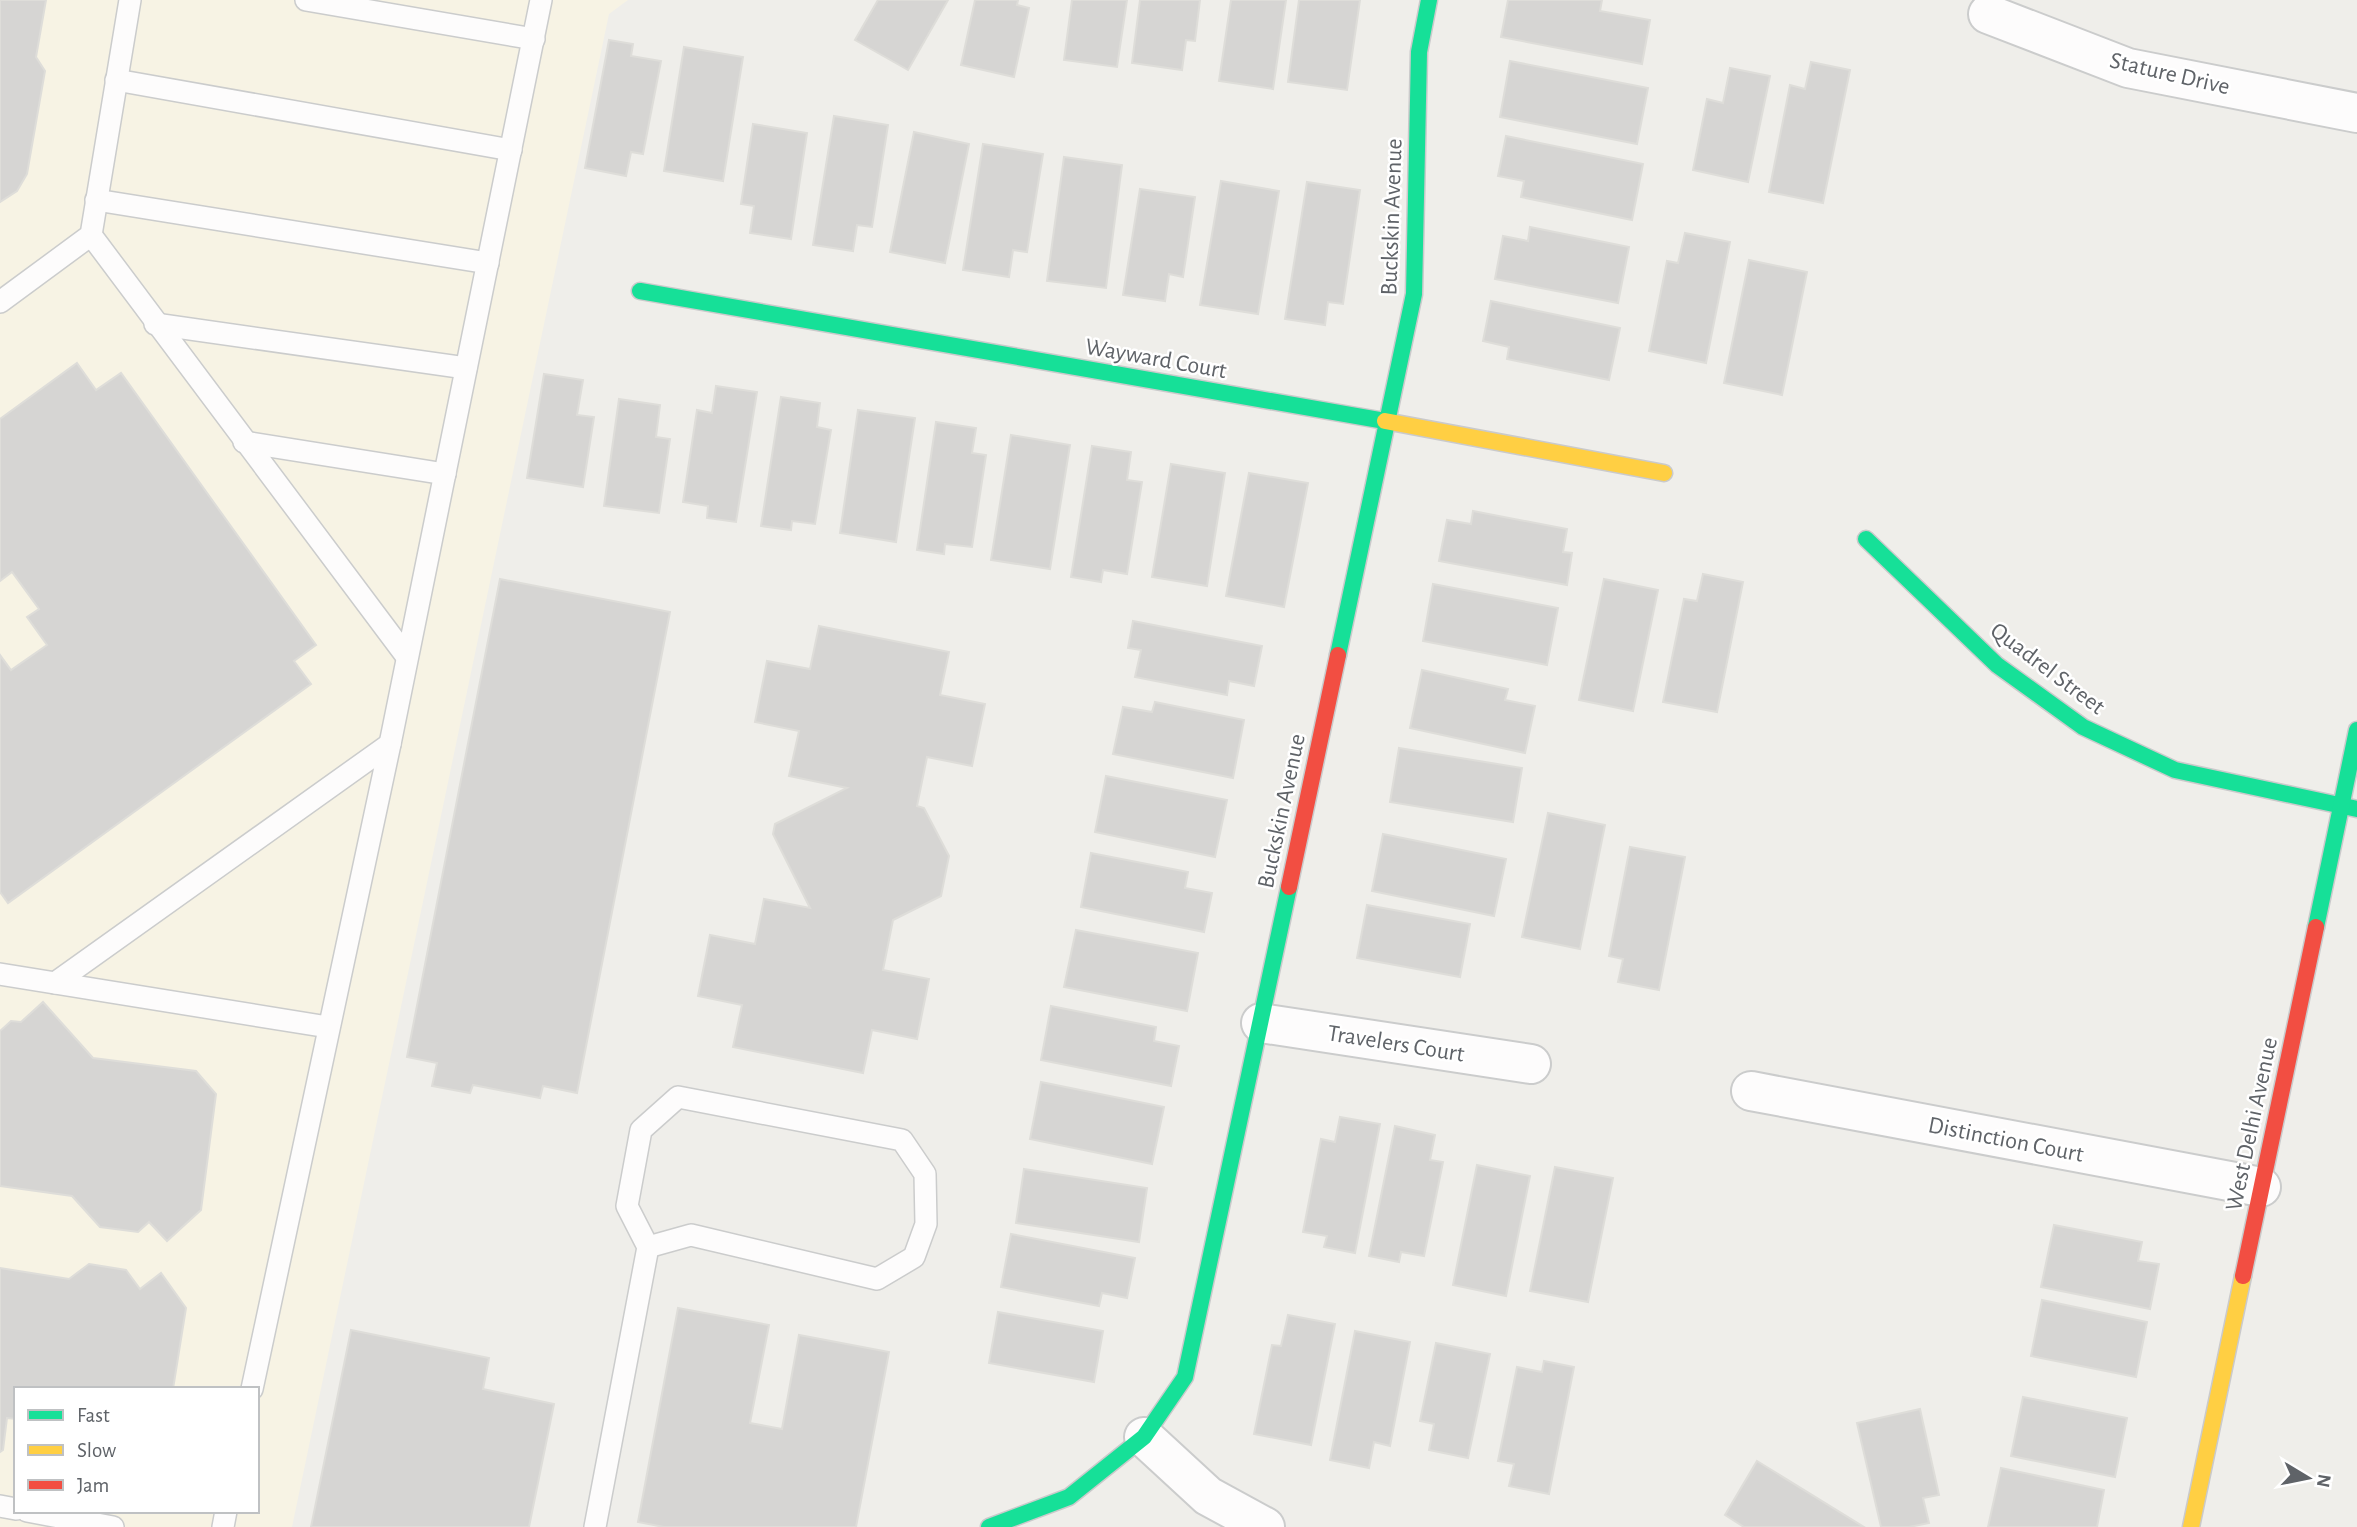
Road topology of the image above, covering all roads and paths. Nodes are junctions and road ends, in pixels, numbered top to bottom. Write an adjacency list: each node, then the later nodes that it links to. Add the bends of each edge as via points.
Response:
1 (130, 0): 8 (lane)
2 (306, 0): 5 (lane)
3 (541, 0): 7 (lane)
4 (1429, 0): 18 (street, Buckskin Avenue, via 1419,52 1414,293)
5 (391, 7): 7 (lane)
6 (1988, 14): 9 (street, Stature Drive, via 2128,68)
7 (534, 39): 10 (lane)
8 (116, 80): 10 (lane); 11 (lane)
9 (2357, 113)
10 (511, 150): 13 (lane)
11 (96, 200): 12 (lane); 13 (lane)
12 (91, 235): 15 (lane); 16 (lane)
13 (488, 263): 17 (lane)
14 (640, 291): 18 (street, Wayward Court)
15 (0, 302)
16 (155, 324): 17 (lane); 19 (lane)
17 (466, 368): 21 (lane)
18 (1386, 421): 20 (street, Wayward Court); 29 (street, Buckskin Avenue)
19 (244, 442): 21 (lane); 23 (lane)
20 (1664, 473)
21 (445, 474): 23 (lane)
22 (1866, 538): 26 (street, Quadrel Street, via 1997,665 2082,727 2175,770)
23 (407, 657): 25 (lane)
24 (2357, 730): 26 (street, West Delhi Avenue)
25 (390, 744): 28 (lane); 30 (lane)
26 (2349, 808): 33 (street, West Delhi Avenue)
27 (0, 974): 28 (lane)
28 (55, 983): 30 (lane)
29 (1261, 1023): 31 (street, Travelers Court); 36 (street, Buckskin Avenue, via 1185,1377)
30 (328, 1027): 35 (lane)
31 (1531, 1064)
32 (1751, 1091): 33 (street, Distinction Court)
33 (2261, 1187): 42 (street, West Delhi Avenue)
34 (649, 1247): 34 (lane, via 691,1235 877,1279 914,1257 926,1224 925,1174 902,1140 678,1097 641,1130 627,1206); 39 (lane)
35 (252, 1387)
36 (1144, 1437): 40 (street, Buckskin Avenue, via 1069,1497); 41 (street, via 1208,1496)
37 (38, 1513): 38 (lane)
38 (113, 1527)
39 (595, 1527)
40 (989, 1527)
41 (1265, 1527)
42 (2191, 1527)

